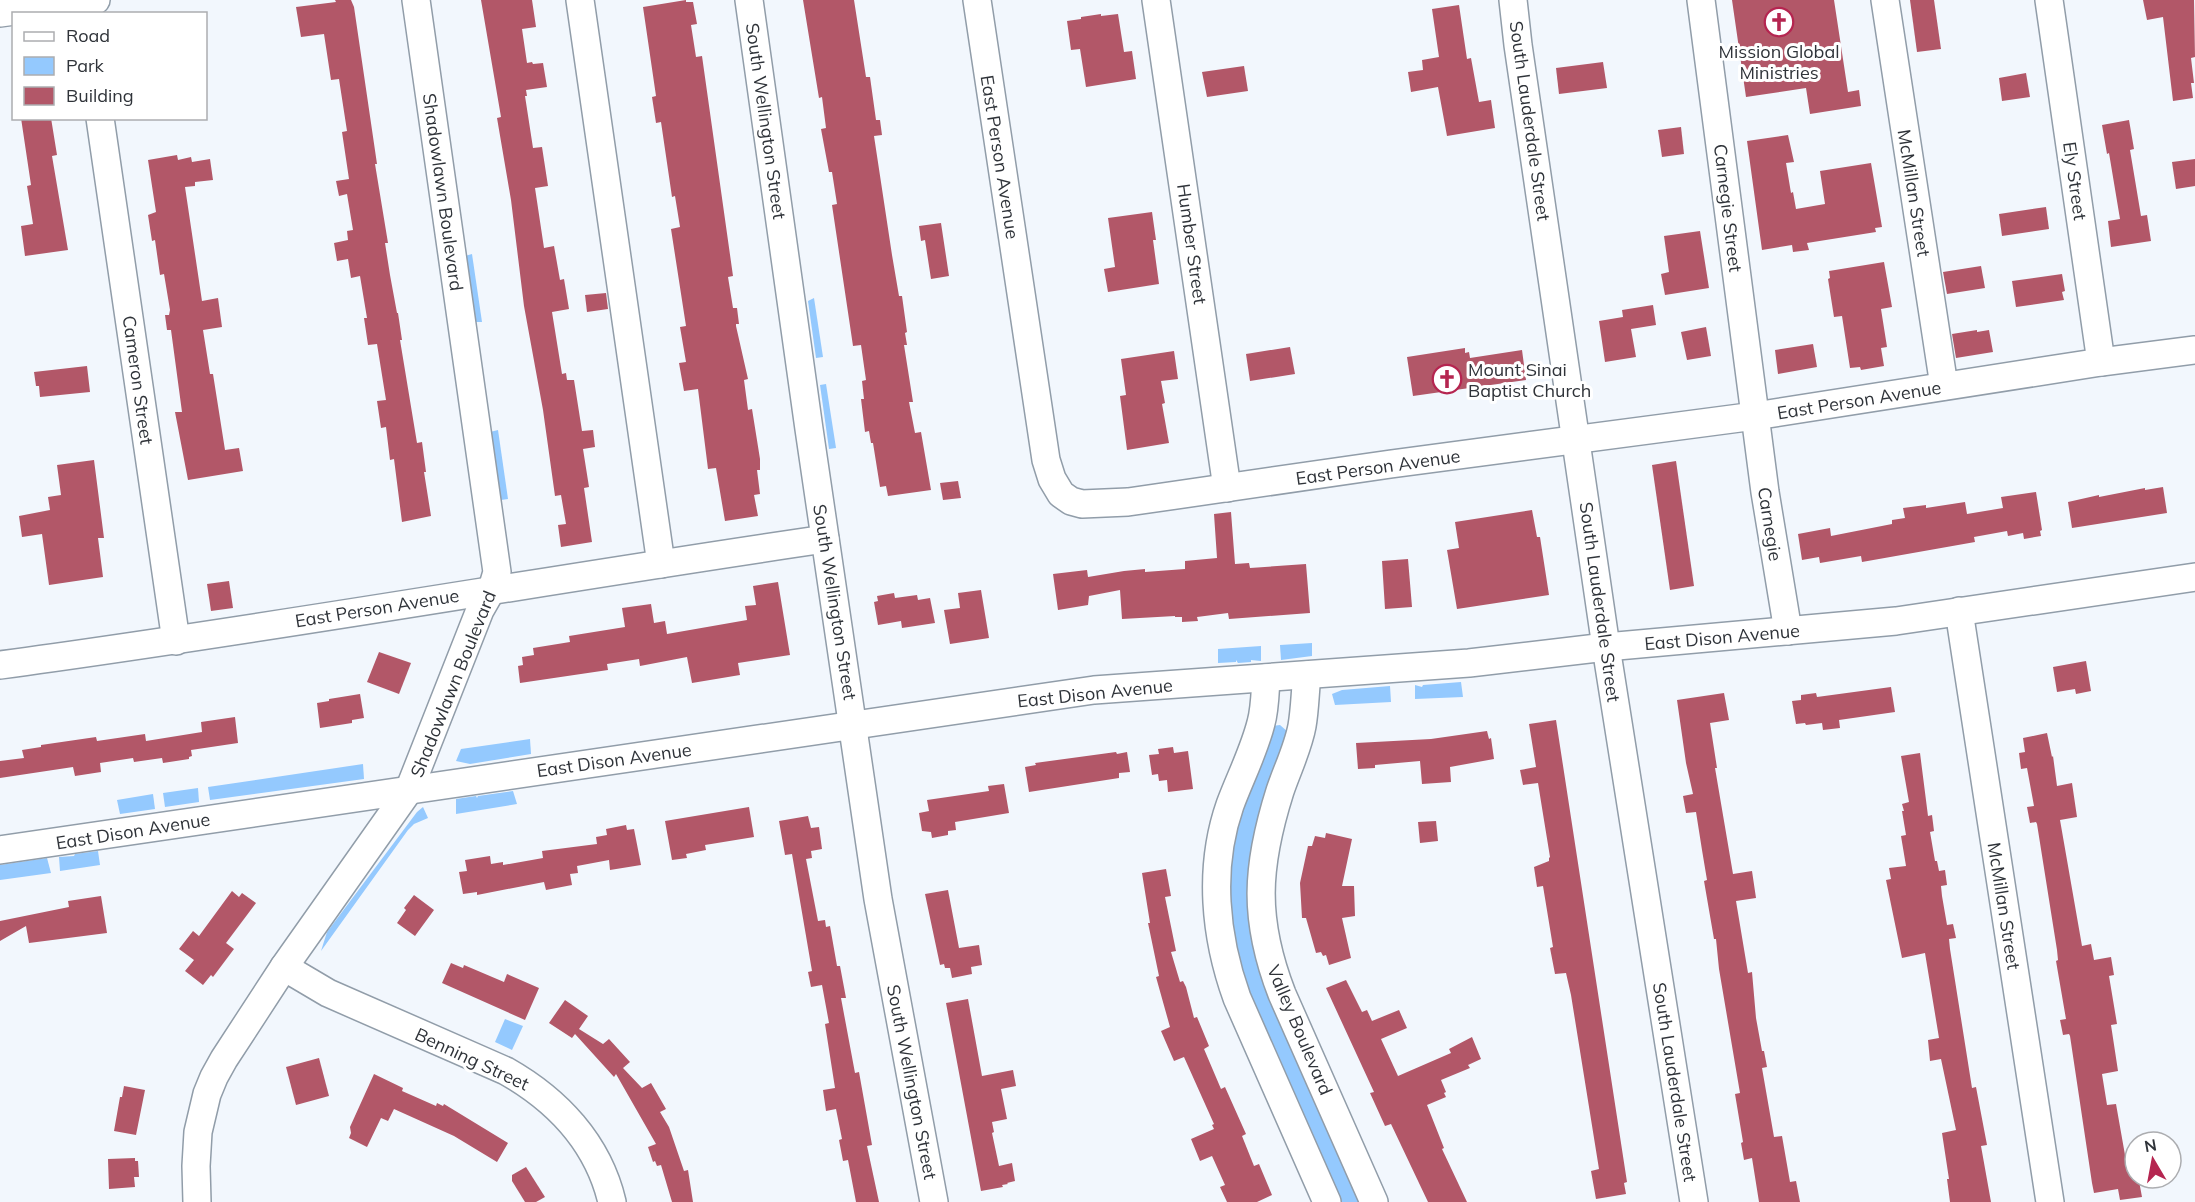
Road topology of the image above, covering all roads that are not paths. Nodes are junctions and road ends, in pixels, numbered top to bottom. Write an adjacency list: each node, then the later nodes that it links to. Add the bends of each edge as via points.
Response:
1 (416, 0): 22 (street, Shadowlawn Boulevard, via 497,572)
2 (580, 0): 20 (street)
3 (749, 0): 19 (street, South Wellington Street)
4 (977, 0): 18 (street, East Person Avenue, via 1043,446 1052,479 1060,494 1082,504 1128,502)
5 (1156, 0): 18 (street, Humber Street)
6 (1514, 0): 17 (street, South Lauderdale Street)
7 (1701, 0): 16 (street, Carnegie Street)
8 (1885, 0): 15 (street, McMillan Street)
9 (2049, 0): 14 (street, Ely Street)
10 (86, 4): 11 (street)
11 (0, 13)
12 (100, 120): 25 (street, Cameron Street)
13 (2195, 350): 14 (street, East Person Avenue)
14 (2102, 362): 15 (street, East Person Avenue)
15 (1944, 386): 16 (street, East Person Avenue)
16 (1755, 416): 17 (street, East Person Avenue); 24 (street, Carnegie)
17 (1577, 441): 18 (street, East Person Avenue); 26 (street, South Lauderdale Street)
18 (1227, 488)
19 (825, 538): 20 (street, East Person Avenue); 30 (street, South Wellington Street)
20 (661, 564): 22 (street, East Person Avenue)
21 (2195, 577): 23 (street, East Dison Avenue)
22 (492, 589): 25 (street, East Person Avenue); 31 (street, Shadowlawn Boulevard, via 480,610)
23 (1959, 611): 24 (street, East Dison Avenue); 40 (street, McMillan Street)
24 (1788, 631): 26 (street, East Dison Avenue)
25 (176, 641): 27 (street, East Person Avenue)
26 (1606, 647): 28 (street, East Dison Avenue, via 1469,663); 39 (street, South Lauderdale Street)
27 (0, 665)
28 (1307, 675): 29 (street, East Dison Avenue); 38 (street, Valley Boulevard, via 1302,727 1266,841 1260,884 1262,923 1282,994)
29 (1266, 678): 30 (street, East Dison Avenue, via 1094,690); 37 (street, via 1262,723 1229,807 1220,849 1218,920 1225,964 1237,998)
30 (853, 725): 31 (street, East Dison Avenue); 36 (street, South Wellington Street, via 878,899)
31 (409, 790): 32 (street, East Dison Avenue); 33 (street, Shadowlawn Boulevard)
32 (0, 850)
33 (284, 967): 34 (street, Shadowlawn Boulevard, via 224,1059 207,1094 196,1153); 35 (street, Benning Street, via 328,993 506,1071 541,1093 571,1122 591,1151)
34 (197, 1202)
35 (612, 1202)
36 (934, 1202)
37 (1327, 1202)
38 (1374, 1202)
39 (1694, 1202)
40 (2050, 1202)

